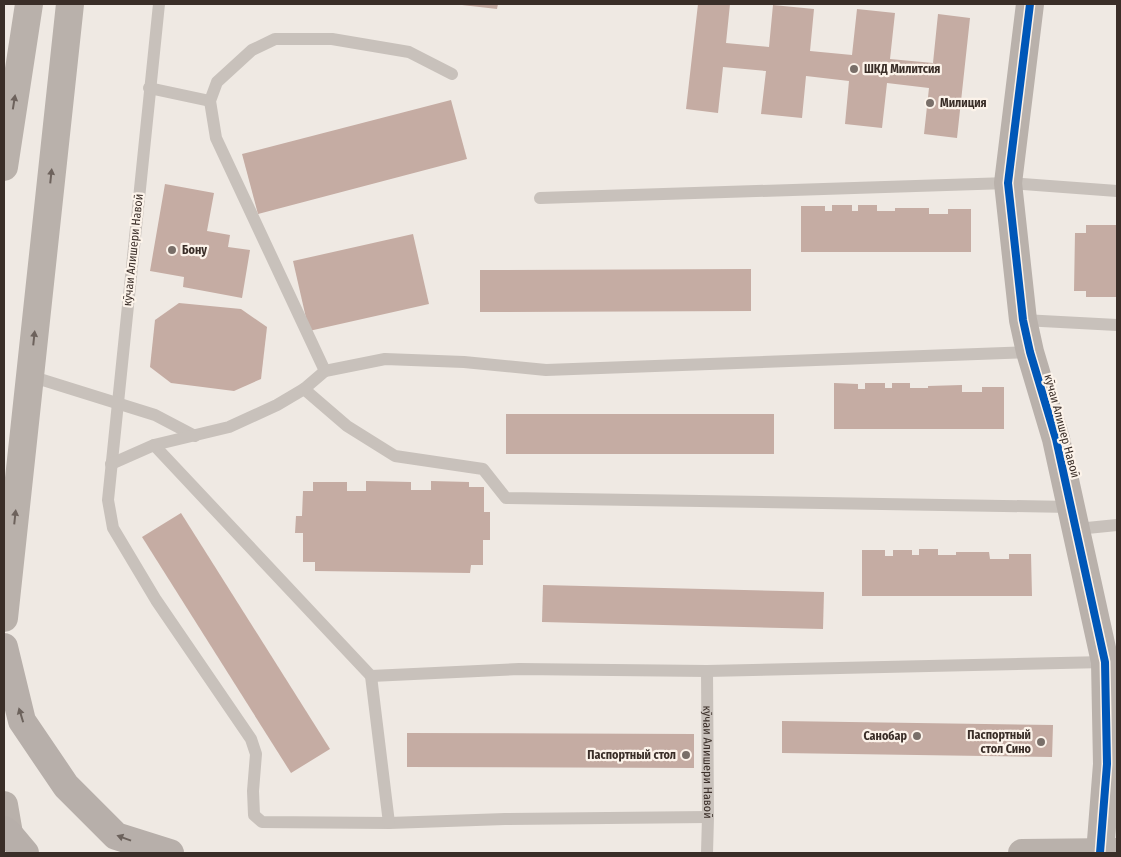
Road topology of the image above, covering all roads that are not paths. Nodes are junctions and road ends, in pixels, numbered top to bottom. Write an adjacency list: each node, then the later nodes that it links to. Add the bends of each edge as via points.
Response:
1 (29, 4): 8 (street, one-way to 1)
2 (70, 4): 16 (street, one-way to 2)
3 (159, 4): 6 (lane, кӯчаи Алишери Навоӣ)
4 (1030, 4): 9 (street, кӯчаи Алишер Навоӣ)
5 (452, 74): 7 (lane, via 409,52 332,39 275,39 252,50 217,82)
6 (149, 88): 7 (lane); 18 (lane, кӯчаи Алишери Навоӣ)
7 (210, 100): 15 (lane, via 216,138)
8 (4, 167)
9 (1008, 183): 10 (lane); 11 (lane); 12 (street, кӯчаи Алишер Навоӣ)
10 (1117, 191)
11 (540, 198)
12 (1023, 320): 13 (lane); 14 (street, кӯчаи Алишер Навоӣ)
13 (1117, 325)
14 (1030, 352): 15 (lane, via 546,370 385,359); 22 (street, кӯчаи Алишер Навоӣ, via 1056,439)
15 (325, 371): 17 (lane)
16 (30, 376): 18 (lane); 24 (street, one-way to 16)
17 (304, 389): 19 (lane, via 229,427); 22 (lane, via 347,426 395,456 482,469 506,498)
18 (117, 404): 19 (lane, via 155,415); 21 (lane, кӯчаи Алишери Навоӣ)
19 (195, 436): 20 (lane)
20 (154, 445): 21 (lane); 28 (lane)
21 (111, 464): 32 (lane, кӯчаи Алишери Навоӣ, via 108,500 113,528 156,600 252,739 256,754 254,815 262,822)
22 (1074, 518): 23 (lane); 26 (street, кӯчаи Алишер Навоӣ)
23 (1117, 524)
24 (4, 618)
25 (4, 647): 35 (main road, one-way to 25, via 116,836 66,786 22,721)
26 (1104, 662): 27 (lane); 29 (street, кӯчаи Алишер Навоӣ)
27 (707, 671): 28 (lane, via 519,669); 31 (lane, кӯчаи Алишери Навоӣ)
28 (371, 676): 32 (lane)
29 (1112, 764): 38 (street, кӯчаи Алишер Навоӣ)
30 (4, 806): 33 (street)
31 (708, 817): 32 (lane, кӯчаи Алишери Навоӣ); 36 (lane, кӯчаи Алишери Навоӣ)
32 (389, 823)
33 (13, 839)
34 (1117, 852): 38 (street)
35 (170, 853)
36 (707, 853)
37 (1022, 853): 38 (street)
38 (1100, 853)

